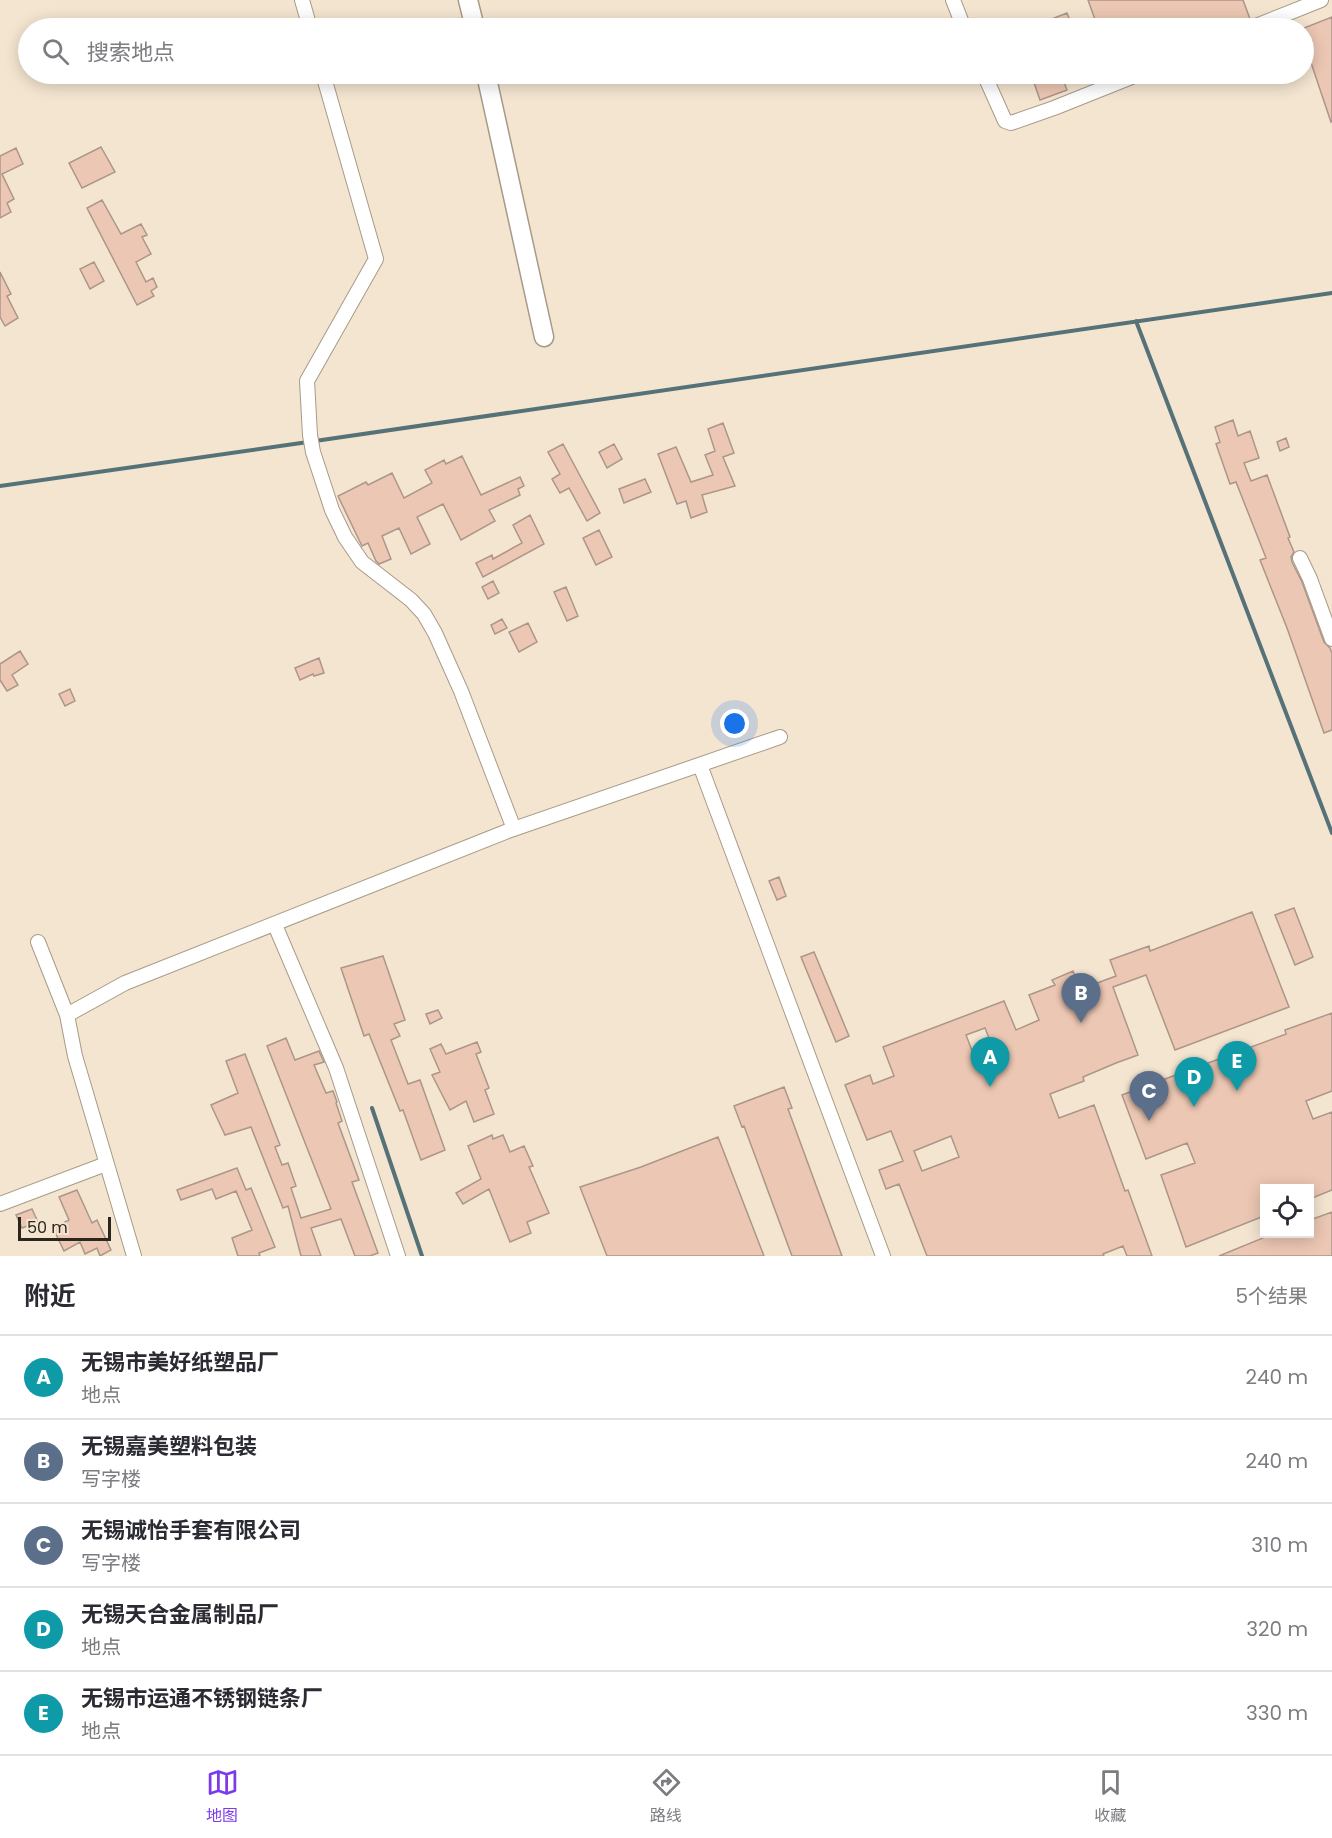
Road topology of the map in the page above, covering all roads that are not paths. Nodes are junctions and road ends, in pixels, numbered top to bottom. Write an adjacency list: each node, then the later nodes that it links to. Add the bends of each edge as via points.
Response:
1 (302, 0): 5 (street)
2 (468, 0): 6 (street)
3 (953, 0): 7 (street)
4 (1321, 0): 8 (street)
5 (307, 18)
6 (472, 18)
7 (960, 18)
8 (1276, 18)
9 (326, 84): 18 (street, via 376,259 307,381 313,452 345,537 362,562 411,600 435,633)
10 (488, 84): 13 (street)
11 (988, 84): 12 (street, via 1005,121 1011,123)
12 (1115, 84)
13 (544, 337)
14 (1300, 558): 15 (street)
15 (1332, 639)
16 (780, 737): 17 (street)
17 (700, 765): 18 (street); 26 (street)
18 (514, 829): 19 (street)
19 (275, 925): 21 (street, via 125,983); 25 (street, via 336,1068)
20 (38, 942): 21 (street)
21 (67, 1015): 22 (street)
22 (106, 1164): 23 (street); 24 (street)
23 (0, 1204)
24 (134, 1256)
25 (398, 1256)
26 (883, 1256)

